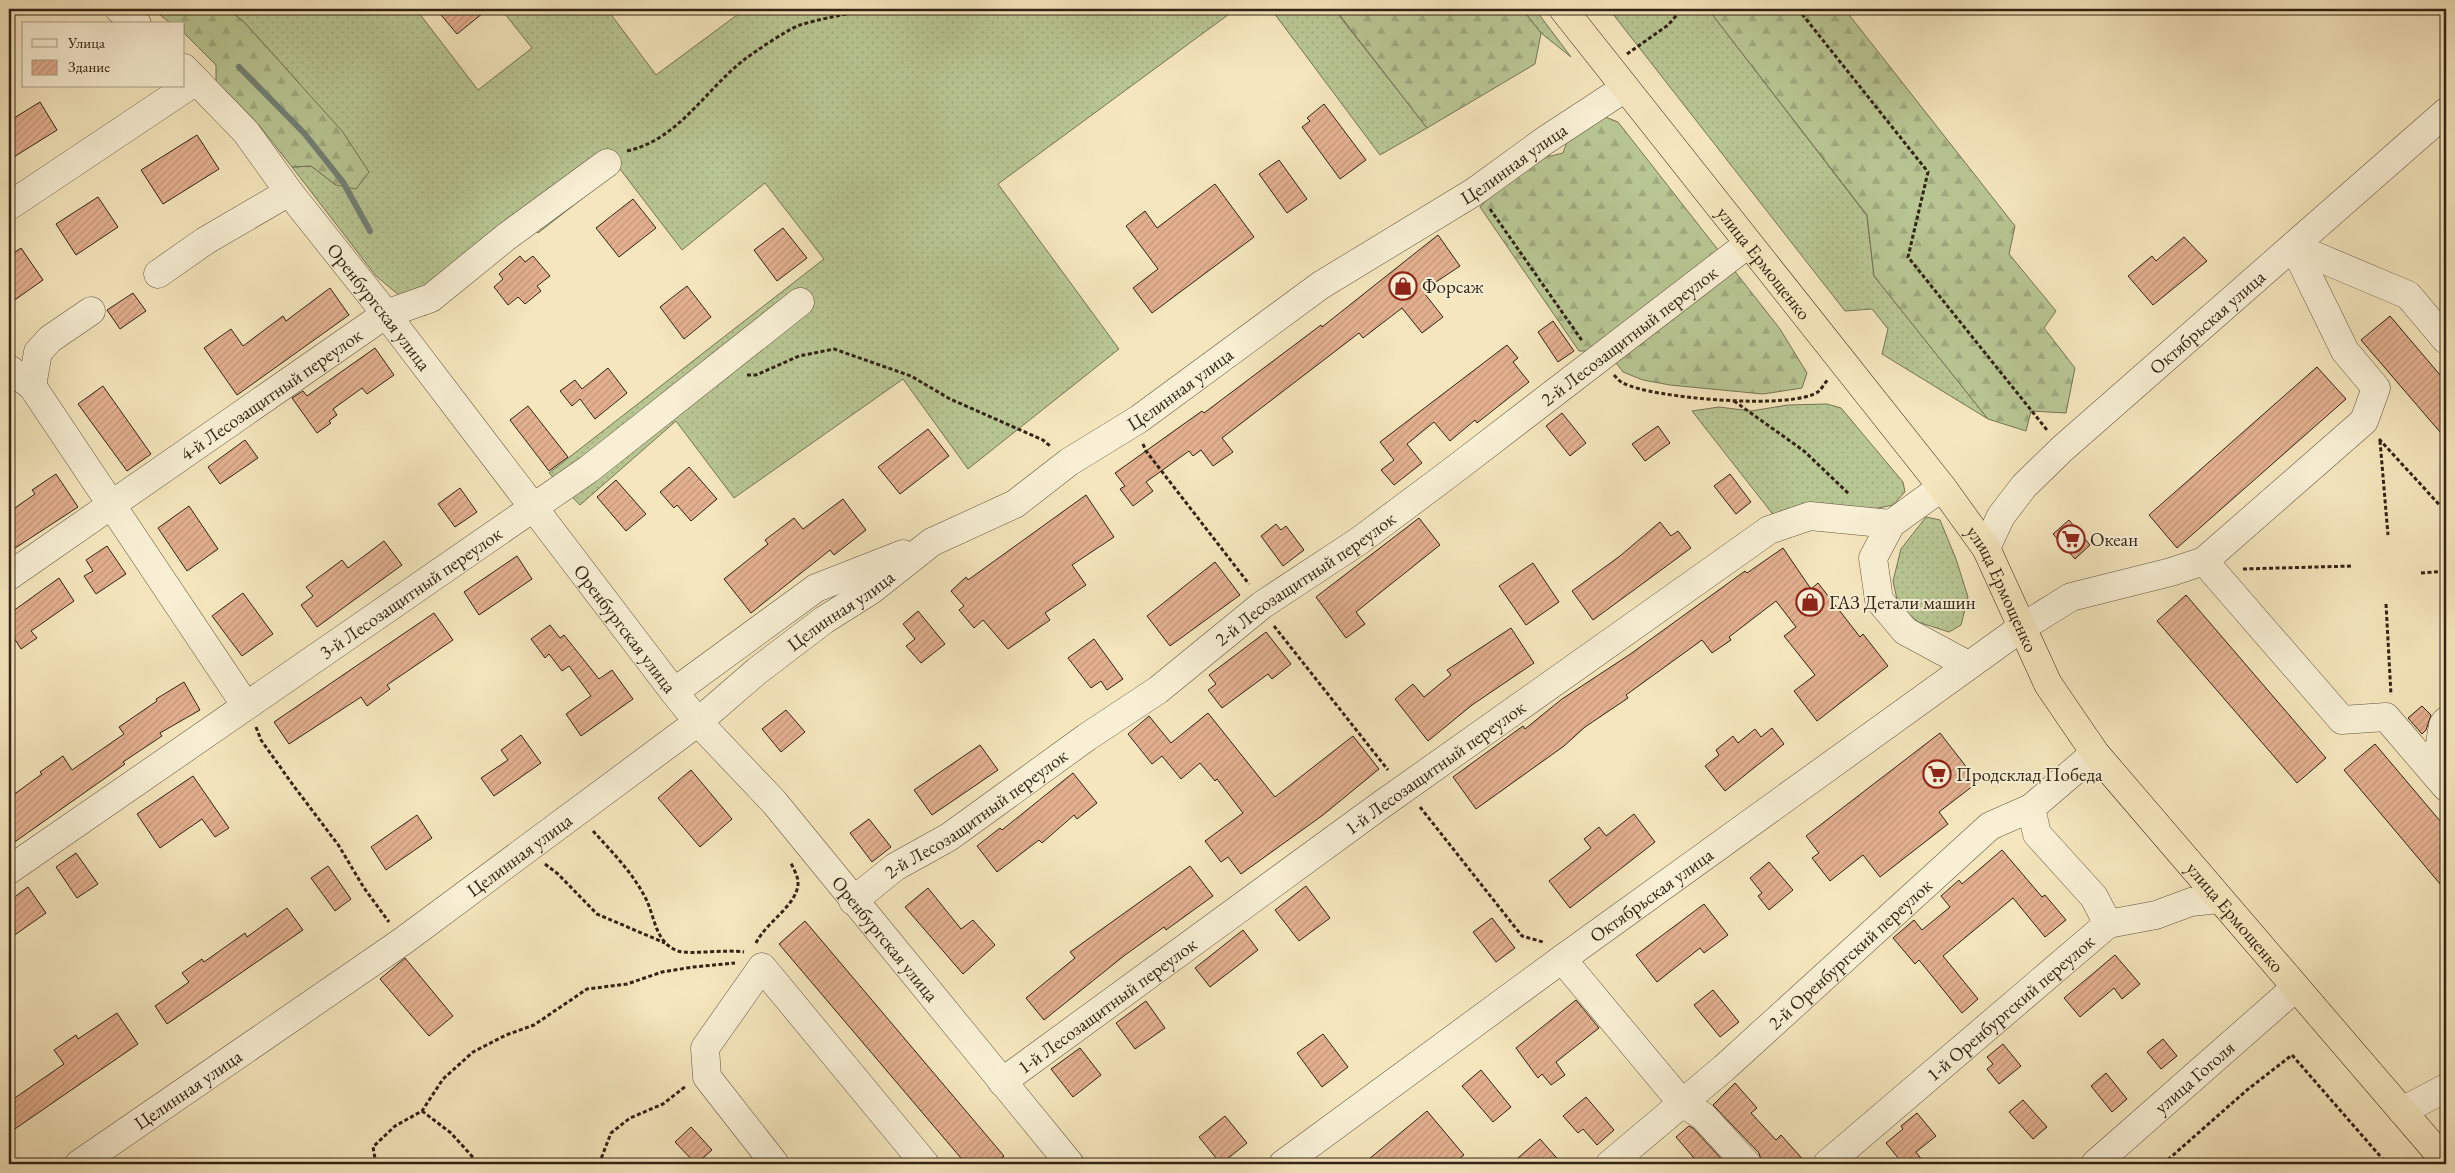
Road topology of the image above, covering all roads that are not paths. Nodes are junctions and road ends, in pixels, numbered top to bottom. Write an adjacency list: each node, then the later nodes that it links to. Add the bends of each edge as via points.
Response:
1 (119, 9): 3 (street)
2 (1564, 9): 6 (highway, улица Ермощенко)
3 (135, 22)
4 (190, 74): 9 (street, Оренбургская улица, via 246,132)
5 (171, 88): 10 (street)
6 (1625, 88): 11 (highway, улица Ермощенко); 24 (street, Целинная улица, via 1474,192 1321,285 1139,418 1069,462 1014,504)
7 (2446, 112): 12 (street, Октябрьская улица)
8 (606, 162): 16 (street, 4-й Лесозащитный переулок, via 431,298)
9 (289, 192): 13 (street, via 205,241); 16 (street, Оренбургская улица)
10 (9, 206)
11 (1748, 244): 20 (highway, улица Ермощенко); 39 (street, 2-й Лесозащитный переулок, via 1359,541 1262,605 1158,690 949,837 895,867)
12 (2294, 247): 17 (street, via 2408,295); 25 (street, Октябрьская улица, via 2062,449 2024,486 2001,516); 26 (street, via 2345,351 2376,388 2372,431)
13 (158, 274)
14 (800, 302): 22 (street, 3-й Лесозащитный переулок, via 589,468)
15 (91, 311): 19 (street, via 50,338 38,352)
16 (386, 314): 21 (street, 4-й Лесозащитный переулок); 22 (street, Оренбургская улица)
17 (2446, 340)
18 (9, 369): 19 (street)
19 (32, 386): 21 (street)
20 (1942, 487): 23 (street); 25 (highway, улица Ермощенко)
21 (112, 505): 27 (street, 4-й Лесозащитный переулок); 31 (street)
22 (532, 508): 30 (street, Оренбургская улица); 31 (street, 3-й Лесозащитный переулок)
23 (1891, 524): 29 (street, via 1873,558 1879,600 1905,631); 43 (street, 1-й Лесозащитный переулок, via 1810,516 1769,530 1404,789)
24 (932, 542): 30 (street, via 816,588); 33 (street, Целинная улица, via 870,591 824,620 757,671)
25 (1986, 548): 28 (highway, улица Ермощенко)
26 (2204, 561): 28 (street, Октябрьская улица, via 2071,597); 35 (street, via 2342,720 2386,716)
27 (9, 576)
28 (2021, 628): 29 (street, Октябрьская улица); 34 (highway, улица Ермощенко, via 2048,684)
29 (1968, 665): 41 (street, Октябрьская улица)
30 (674, 692): 33 (street, Оренбургская улица)
31 (246, 706): 37 (street, 3-й Лесозащитный переулок)
32 (2446, 721): 35 (street, via 2443,725)
33 (698, 722): 39 (street, Оренбургская улица, via 774,802); 49 (street, Целинная улица, via 403,942)
34 (2094, 754): 36 (street, 2-й Оренбургский переулок); 38 (highway, улица Ермощенко)
35 (2441, 780)
36 (2031, 808): 40 (street, via 2038,834 2094,897); 45 (street, 2-й Оренбургский переулок, via 1990,826)
37 (9, 870)
38 (2219, 899): 40 (street, 1-й Оренбургский переулок, via 2191,902 2156,915); 42 (highway, улица Ермощенко)
39 (853, 901): 43 (street, Оренбургская улица)
40 (2108, 924): 55 (street, 1-й Оренбургский переулок)
41 (1562, 959): 45 (street); 52 (street, Октябрьская улица)
42 (2295, 988): 46 (highway, улица Ермощенко); 56 (street, улица Гоголя)
43 (1002, 1082): 51 (street, Оренбургская улица)
44 (2446, 1088): 46 (street)
45 (1682, 1103): 53 (street, 2-й Оренбургский переулок); 54 (street, via 1703,1116)
46 (2402, 1111): 48 (highway, улица Ермощенко)
47 (917, 1161): 50 (street, via 758,960 705,1048 707,1077)
48 (2446, 1162)
49 (78, 1164)
50 (776, 1164)
51 (1070, 1164)
52 (1283, 1164)
53 (1610, 1164)
54 (1747, 1164)
55 (1827, 1164)
56 (2095, 1164)

